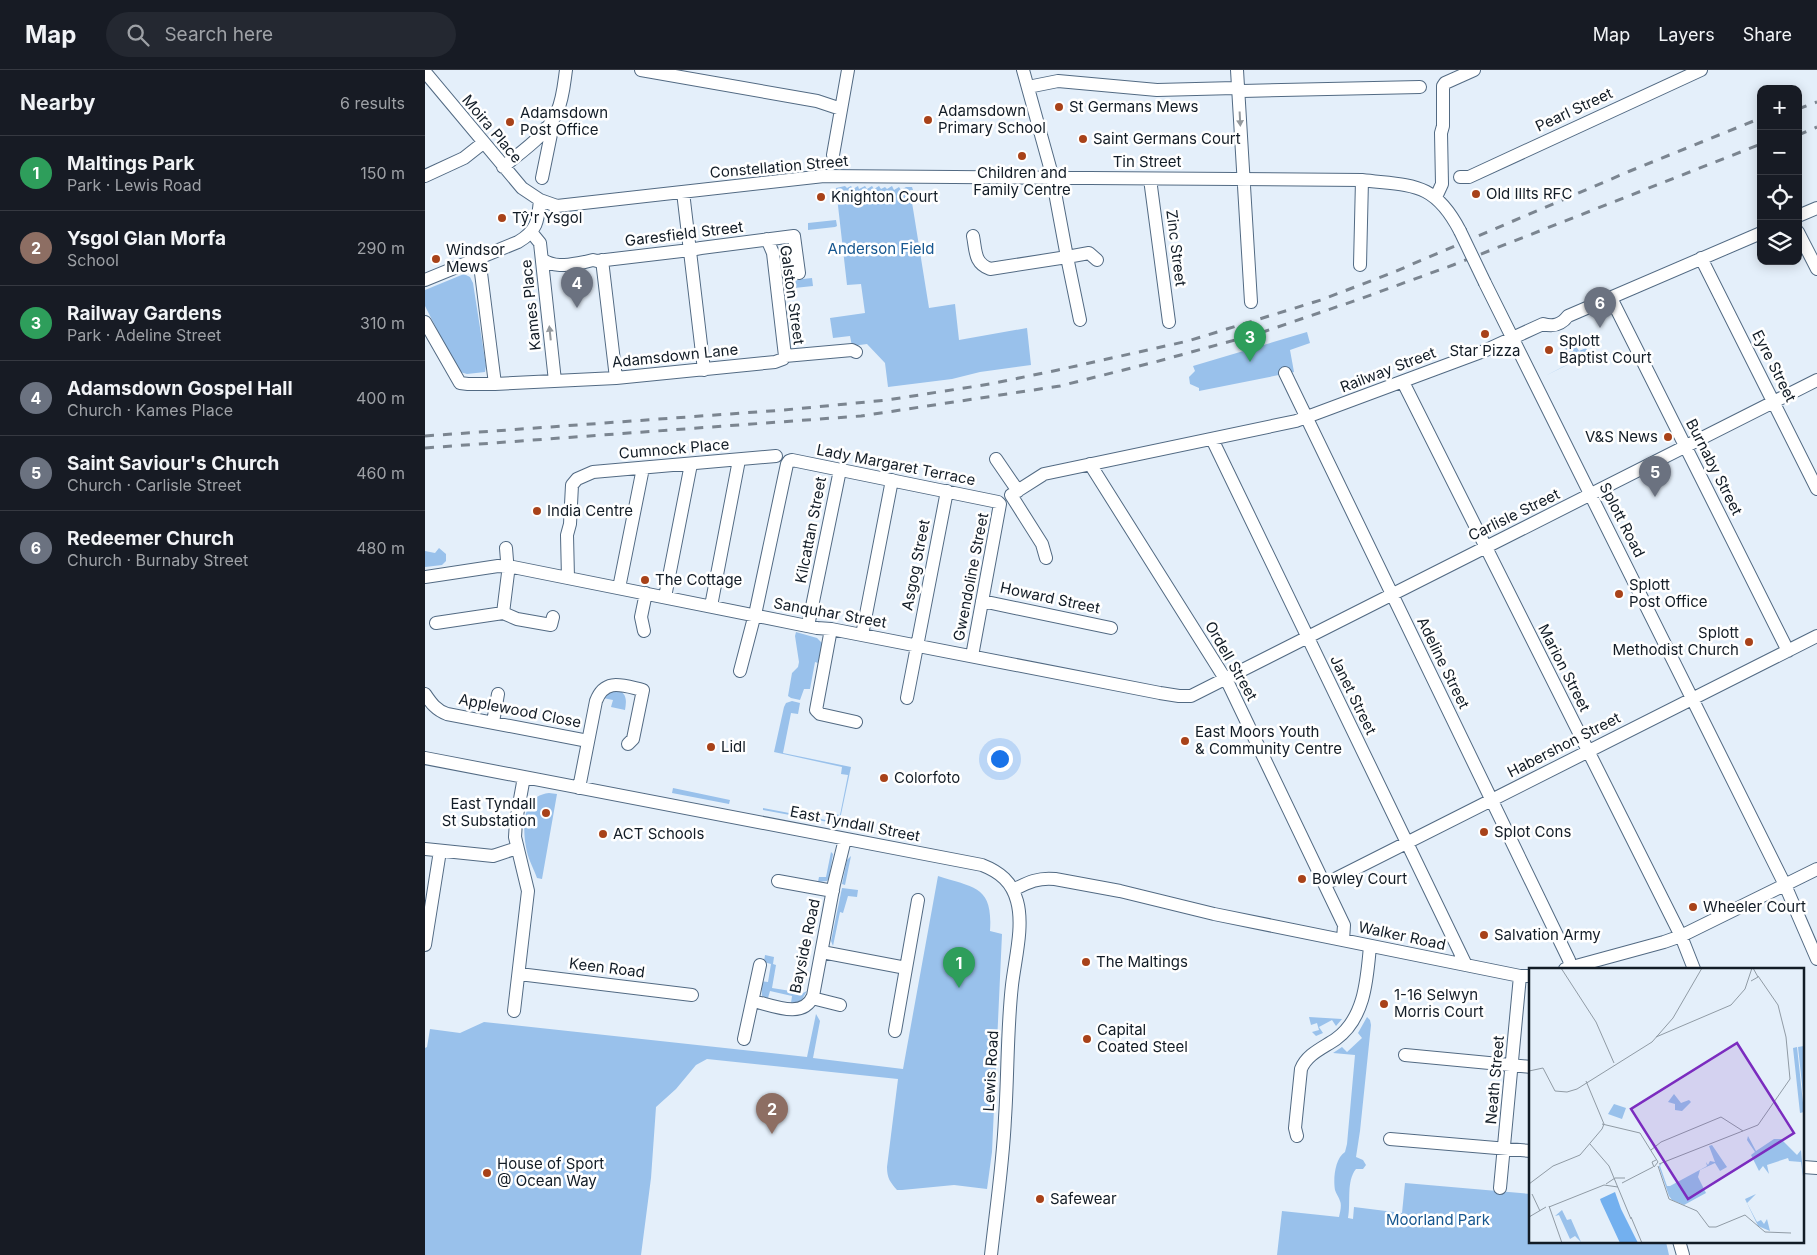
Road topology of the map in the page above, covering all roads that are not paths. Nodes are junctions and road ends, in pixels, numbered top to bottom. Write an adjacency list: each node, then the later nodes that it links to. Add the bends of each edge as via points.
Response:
1 (566, 70): 13 (street, via 559,105)
2 (641, 70): 12 (street)
3 (848, 70): 12 (street)
4 (1023, 70): 9 (street)
5 (1237, 70): 11 (street)
6 (1474, 70): 25 (street, via 1445,83 1442,89 1443,184)
7 (1701, 70): 19 (street, Pearl Street)
8 (425, 72): 14 (street, Moira Place)
9 (1028, 87): 11 (street, via 1062,81 1157,90); 20 (street)
10 (1420, 87): 11 (street)
11 (1238, 90): 22 (street, one-way to 22)
12 (841, 109): 15 (street)
13 (546, 128): 16 (street); 18 (street, via 551,134)
14 (483, 143): 16 (street, Moira Place); 17 (street, via 464,158)
15 (833, 155)
16 (503, 167): 26 (street, Moira Place, via 522,188)
17 (425, 176)
18 (542, 178)
19 (1460, 178)
20 (1052, 179): 21 (street, Tin Street); 24 (street, Constellation Street, via 824,176); 35 (street)
21 (1150, 179): 22 (street, Tin Street); 49 (street, Zinc Street)
22 (1243, 179): 23 (street, Tin Street); 46 (street)
23 (1362, 180): 25 (street, Tin Street, via 1412,186); 41 (street)
24 (683, 192): 26 (street, Constellation Street, via 565,205); 34 (street)
25 (1436, 197): 50 (street, Splott Road, bridge, via 1447,208 1460,231)
26 (540, 200): 29 (street)
27 (1817, 208): 28 (street)
28 (1802, 214)
29 (531, 232): 36 (street, via 518,242); 37 (street, Kames Place, via 540,243)
30 (1757, 235): 38 (street, Railway Street)
31 (973, 236): 35 (street, via 978,262 989,269)
32 (767, 240): 34 (street, Garesfield Street); 43 (street, Garesfield Street, via 794,236); 52 (street, Galston Street, via 773,257)
33 (1802, 240): 42 (street)
34 (690, 250): 39 (street, Garesfield Street); 53 (street)
35 (1067, 256): 40 (street, via 1089,253); 47 (street)
36 (479, 257): 44 (street); 59 (street)
37 (542, 258): 39 (street, Garesfield Street, via 559,265); 57 (street, Kames Place, one-way to 37)
38 (1701, 258): 45 (street, Railway Street); 60 (street, Eyre Street)
39 (602, 260): 55 (street)
40 (1097, 260)
41 (1360, 264)
42 (1817, 270)
43 (799, 273)
44 (425, 280)
45 (1611, 298): 50 (street, Railway Street, via 1567,316 1563,322 1551,327 1543,324); 63 (street, Burnaby Street)
46 (1251, 302)
47 (1081, 320)
48 (425, 322): 59 (street, Adamsdown Lane, via 460,383)
49 (1169, 322)
50 (1511, 339): 58 (street, Railway Street); 75 (street, Splott Road)
51 (856, 352): 52 (street, Adamsdown Lane)
52 (785, 356): 53 (street, Adamsdown Lane, via 775,362)
53 (704, 370): 55 (street, Adamsdown Lane)
54 (1285, 374): 61 (street, Adeline Street)
55 (616, 378): 57 (street, Adamsdown Lane)
56 (1817, 380): 60 (street, Carlisle Street)
57 (555, 381): 59 (street, Adamsdown Lane)
58 (1403, 382): 61 (street, Railway Street); 77 (street, Marion Street)
59 (495, 384)
60 (1774, 403): 63 (street, Carlisle Street); 72 (street, Eyre Street)
61 (1306, 418): 62 (street, Railway Street); 85 (street, Adeline Street)
62 (1212, 439): 68 (street, Railway Street); 99 (street, Janet Street)
63 (1686, 447): 75 (street, Carlisle Street); 101 (street, Burnaby Street)
64 (776, 456): 66 (street, Cumnock Place)
65 (996, 459): 74 (street)
66 (739, 460): 67 (street, Cumnock Place); 88 (street)
67 (691, 464): 69 (street, Cumnock Place); 86 (street)
68 (1091, 464): 74 (street, Railway Street, via 1044,474); 104 (street, Ordell Street)
69 (643, 468): 82 (street, Cumnock Place, via 593,472 576,479 572,485 567,535); 83 (street)
70 (840, 470): 71 (street, Lady Margaret Terrace); 90 (street, Lady Margaret Terrace, via 792,460 787,464); 93 (street, Kilcattan Street)
71 (892, 480): 73 (street, Lady Margaret Terrace); 97 (street)
72 (1817, 489)
73 (947, 491): 76 (street, Lady Margaret Terrace); 100 (street, Asgog Street)
74 (1015, 493): 79 (street)
75 (1591, 495): 77 (street, Carlisle Street); 108 (street, Splott Road)
76 (1000, 504): 87 (street, Gwendoline Street)
77 (1486, 547): 85 (street, Carlisle Street); 113 (street, Marion Street)
78 (506, 548): 80 (street)
79 (1046, 558)
80 (508, 566): 81 (street, Sanquhar Street); 82 (street, Sanquhar Street); 89 (street)
81 (425, 577)
82 (568, 578): 83 (street, Sanquhar Street)
83 (619, 588): 84 (street, Sanquhar Street)
84 (646, 593): 86 (street, Sanquhar Street); 96 (street, via 641,617)
85 (1392, 595): 99 (street, Carlisle Street); 117 (street, Adeline Street)
86 (665, 597): 88 (street, Sanquhar Street)
87 (982, 601): 95 (street, Howard Street); 102 (street, Gwendoline Street)
88 (711, 606): 90 (street, Sanquhar Street)
89 (503, 613): 91 (street, via 551,625); 92 (street)
90 (754, 615): 93 (street, Sanquhar Street); 103 (street)
91 (553, 617)
92 (436, 623)
93 (808, 626): 94 (street, Sanquhar Street)
94 (831, 628): 97 (street, Sanquhar Street); 110 (street, via 816,710 820,714)
95 (1111, 628)
96 (644, 630)
97 (862, 635): 100 (street, Sanquhar Street)
98 (1817, 636): 101 (street, Habershon Street)
99 (1307, 638): 104 (street, Carlisle Street); 119 (street, Janet Street)
100 (917, 646): 102 (street, Sanquhar Street); 107 (street, Asgog Street)
101 (1788, 651): 108 (street, Habershon Street)
102 (972, 656): 104 (street, Sanquhar Street, via 1179,696 1196,694)
103 (740, 672)
104 (1225, 679): 125 (street, Ordell Street)
105 (425, 694): 109 (street, Applewood Close, via 442,712)
106 (498, 694): 109 (street)
107 (907, 698)
108 (1693, 699): 113 (street, Habershon Street); 126 (street, Splott Road)
109 (493, 722): 111 (street, Applewood Close)
110 (856, 722)
111 (588, 740): 112 (street, via 598,696 606,687 617,684 643,690 633,739); 116 (street)
112 (628, 744)
113 (1588, 751): 117 (street, Habershon Street); 130 (street, Marion Street)
114 (425, 758): 115 (street, East Tyndall Street)
115 (524, 777): 116 (street, East Tyndall Street); 120 (street, via 516,822)
116 (579, 788): 118 (street, East Tyndall Street)
117 (1491, 800): 119 (street, Habershon Street); 139 (street, Adeline Street)
118 (845, 839): 127 (street, East Tyndall Street, via 981,865 1006,879); 128 (street, Bayside Road)
119 (1407, 843): 125 (street, Habershon Street); 137 (street, Janet Street)
120 (517, 848): 122 (street, via 493,856); 141 (street, via 528,891)
121 (425, 849): 122 (street)
122 (440, 851): 132 (street)
123 (1817, 870): 126 (street)
124 (778, 881): 128 (street)
125 (1325, 884): 131 (street, Ordell Street, via 1344,925)
126 (1785, 885): 130 (street); 135 (street, Splott Road)
127 (1013, 890): 131 (street, Walker Road, via 1029,881 1055,879); 159 (street, Lewis Road, via 1019,926 1012,985 1005,1128)
128 (833, 891): 134 (street, Bayside Road)
129 (918, 900): 138 (street)
130 (1681, 936): 139 (street); 140 (street, Marion Street)
131 (1343, 940): 133 (street, Walker Road)
132 (425, 945)
133 (1371, 946): 137 (street, Walker Road); 153 (street, via 1363,993 1350,1026 1314,1053 1301,1069)
134 (822, 952): 138 (street); 144 (street, Bayside Road)
135 (1817, 960)
136 (760, 965): 145 (street)
137 (1466, 965): 142 (street, Walker Road)
138 (906, 968): 148 (street)
139 (1569, 968)
140 (1694, 968)
141 (519, 974): 143 (street, Keen Road); 147 (street)
142 (1526, 976): 151 (street, Neath Street)
143 (692, 994)
144 (812, 998): 145 (street, Bayside Road, via 810,1003 792,1010); 146 (street)
145 (753, 1001): 149 (street)
146 (840, 1005)
147 (514, 1011)
148 (895, 1031)
149 (744, 1039)
150 (1405, 1055): 151 (street)
151 (1513, 1065): 152 (street); 155 (street, Neath Street)
152 (1529, 1067)
153 (1297, 1136)
154 (1390, 1139): 155 (street)
155 (1505, 1149): 156 (street); 157 (street, Neath Street)
156 (1529, 1151)
157 (1501, 1188)
158 (1679, 1242): 160 (street)
159 (991, 1255)
160 (1683, 1255)

